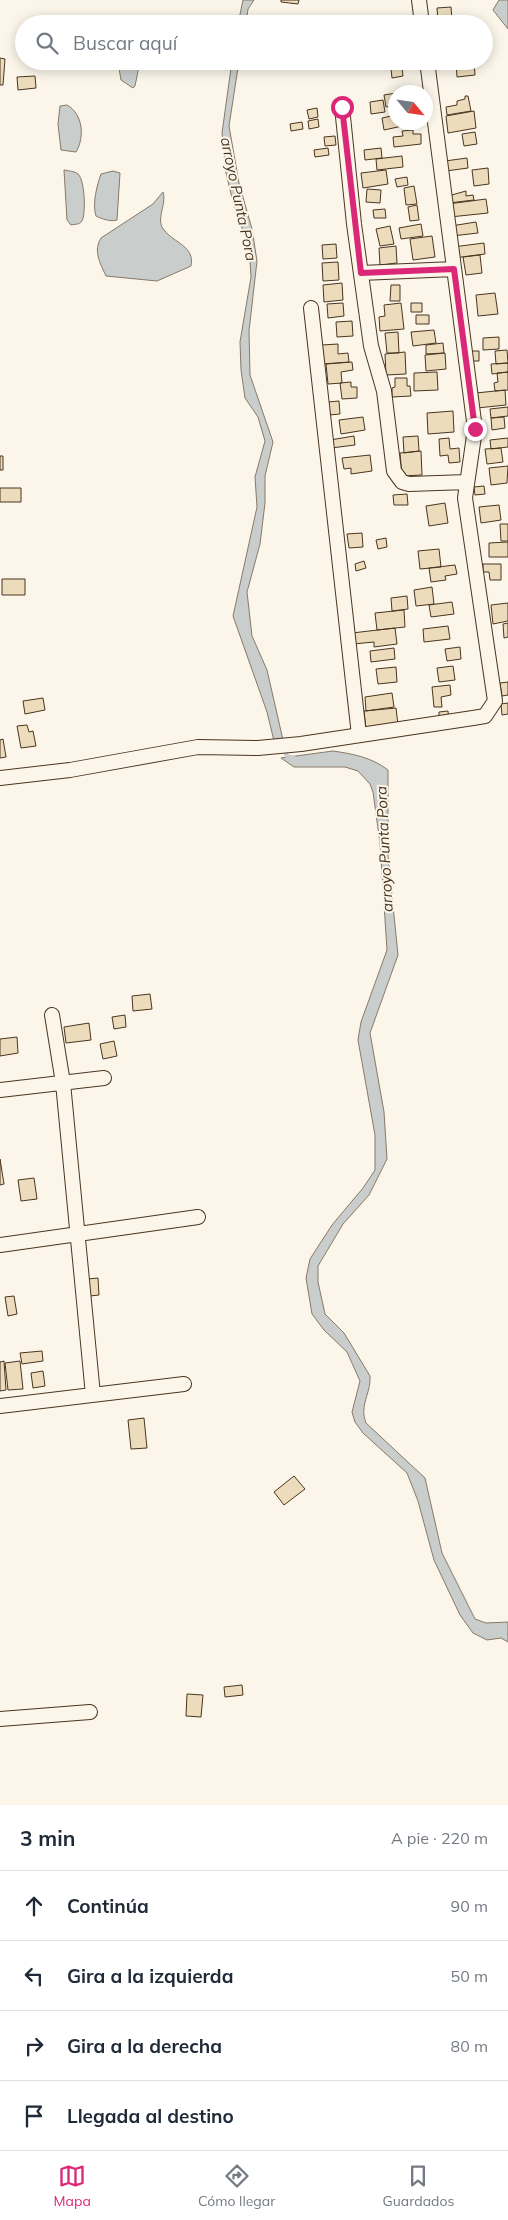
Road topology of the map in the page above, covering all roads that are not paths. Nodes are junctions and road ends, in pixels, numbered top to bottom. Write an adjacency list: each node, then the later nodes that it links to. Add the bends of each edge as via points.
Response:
1 (419, 0): 2 (street)
2 (421, 15)
3 (428, 70): 5 (street)
4 (342, 107): 6 (street)
5 (454, 269): 6 (street); 8 (street, via 475,429)
6 (361, 273): 8 (street, via 371,346 384,391 394,471 402,482 409,484)
7 (310, 308): 9 (street)
8 (467, 482): 9 (street, via 465,498 495,701 484,716)
9 (359, 735): 10 (street, via 258,748 198,747 70,770)
10 (0, 778)
11 (52, 1015): 13 (street)
12 (104, 1078): 13 (street)
13 (63, 1083): 14 (street); 16 (street)
14 (0, 1090)
15 (198, 1217): 16 (street)
16 (78, 1234): 17 (street); 19 (street)
17 (0, 1245)
18 (184, 1384): 19 (street)
19 (93, 1395): 20 (street)
20 (0, 1406)
21 (90, 1712): 22 (street)
22 (0, 1719)

